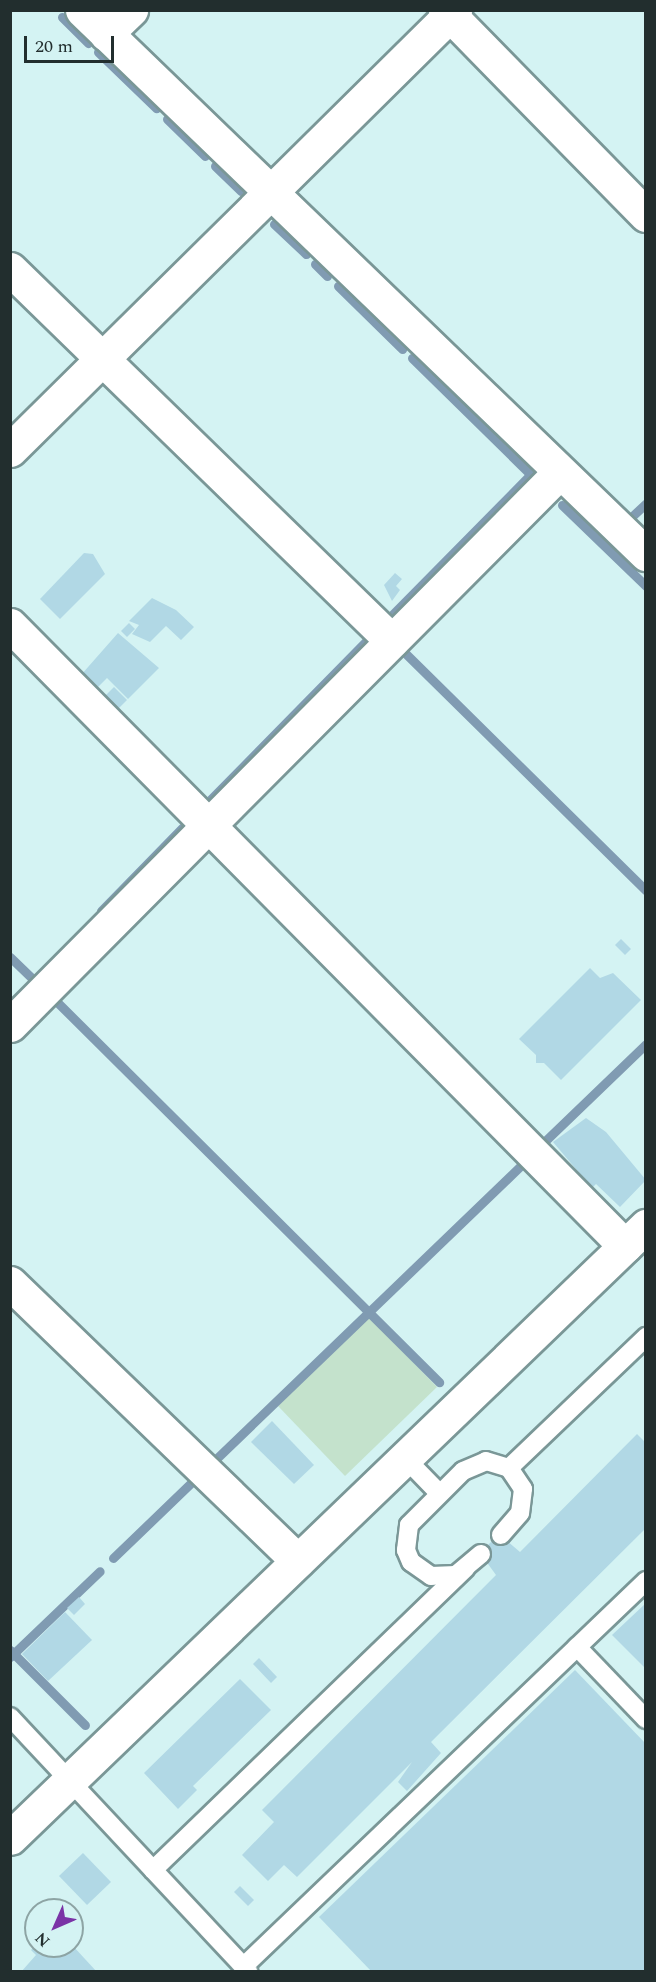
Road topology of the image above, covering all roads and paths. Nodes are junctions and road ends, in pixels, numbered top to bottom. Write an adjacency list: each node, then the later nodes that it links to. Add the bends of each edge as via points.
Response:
1 (81, 10): 4 (street)
2 (131, 10): 4 (street)
3 (450, 12): 5 (street); 6 (street)
4 (106, 34): 5 (street)
5 (269, 192): 8 (street); 10 (street)
6 (645, 215)
7 (10, 269): 8 (street)
8 (102, 359): 9 (street); 13 (street)
9 (10, 450)
10 (560, 472): 11 (street); 13 (street)
11 (645, 554)
12 (10, 625): 14 (street)
13 (392, 641): 14 (street)
14 (209, 825): 15 (street); 16 (street)
15 (10, 1025)
16 (635, 1236): 19 (street)
17 (10, 1283): 24 (street)
18 (645, 1337): 20 (lane)
19 (405, 1458): 21 (lane); 24 (street)
20 (509, 1468): 21 (lane, via 486,1461 473,1464); 22 (lane, via 523,1489 524,1501)
21 (440, 1493): 25 (lane, via 409,1526 406,1550 411,1562 431,1576 444,1578)
22 (501, 1535)
23 (481, 1554): 25 (lane)
24 (298, 1561): 30 (street)
25 (466, 1568): 32 (lane)
26 (645, 1581): 27 (lane)
27 (577, 1647): 29 (lane); 33 (lane)
28 (10, 1717): 30 (lane)
29 (645, 1719)
30 (70, 1781): 31 (street); 32 (lane)
31 (10, 1838)
32 (153, 1870): 33 (lane)
33 (246, 1969)

